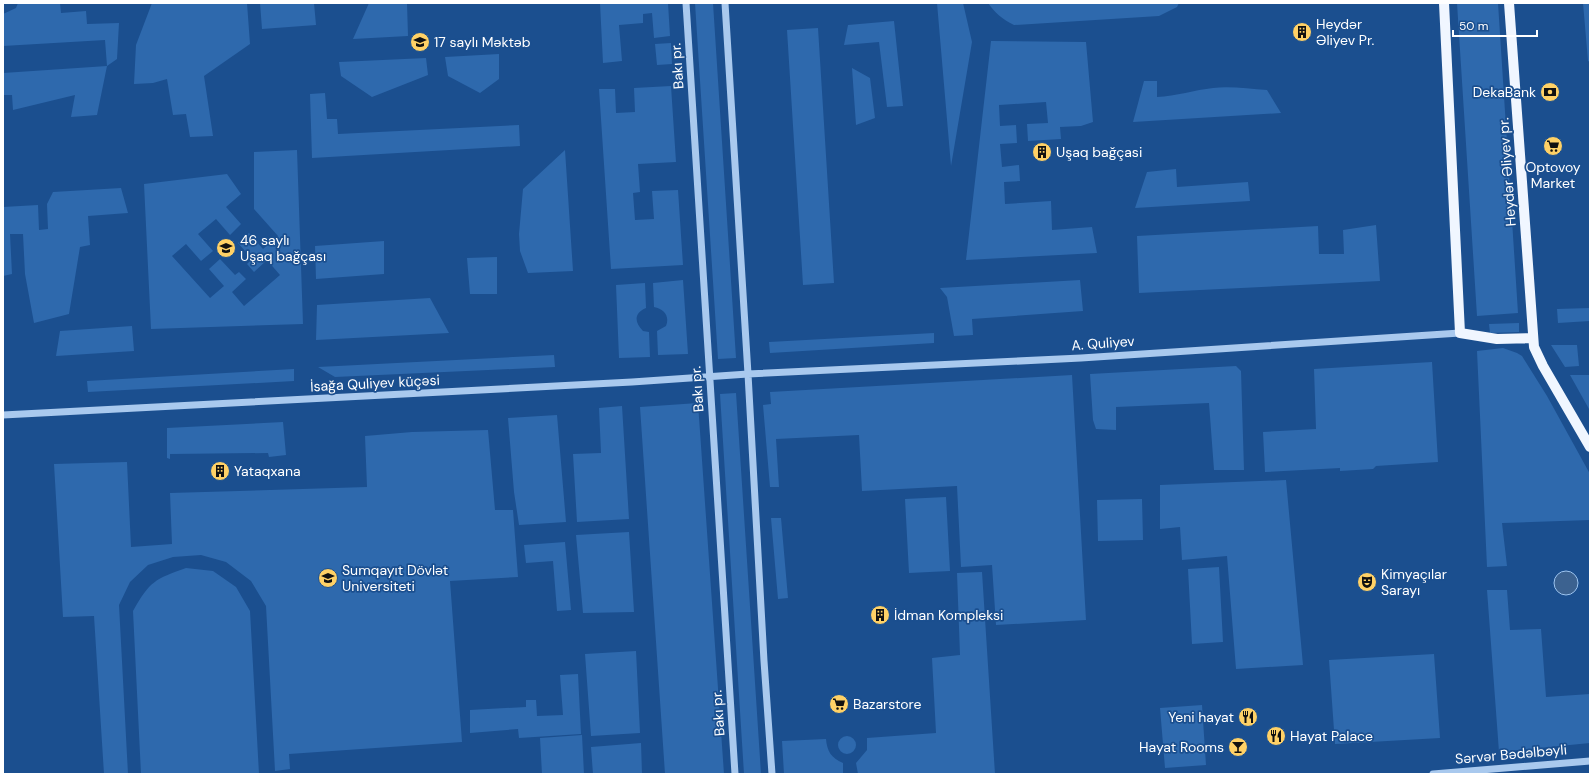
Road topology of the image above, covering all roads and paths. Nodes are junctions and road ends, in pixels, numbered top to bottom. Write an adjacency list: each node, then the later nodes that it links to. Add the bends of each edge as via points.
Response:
1 (686, 3): 8 (street, Bakı pr.)
2 (725, 3): 7 (street)
3 (1444, 3): 5 (main road)
4 (1510, 3): 6 (main road, Heydər Əliyev pr.)
5 (1460, 333): 6 (main road, via 1497,338); 7 (street, A. Quliyev, via 1066,358)
6 (1533, 338): 10 (main road, Heydər Əliyev pr., via 1540,360)
7 (748, 374): 8 (street, İsağa Quliyev küçəsi); 16 (street)
8 (710, 376): 9 (street, İsağa Quliyev küçəsi, via 478,391); 15 (street, Bakı pr.)
9 (3, 415)
10 (1580, 430): 11 (main road); 12 (main road)
11 (1590, 441)
12 (1590, 447)
13 (1590, 761): 14 (street, Sərvər Bədəlbəyli)
14 (1490, 772): 17 (street, Sərvər Bədəlbəyli)
15 (735, 774)
16 (772, 774)
17 (1433, 774)

